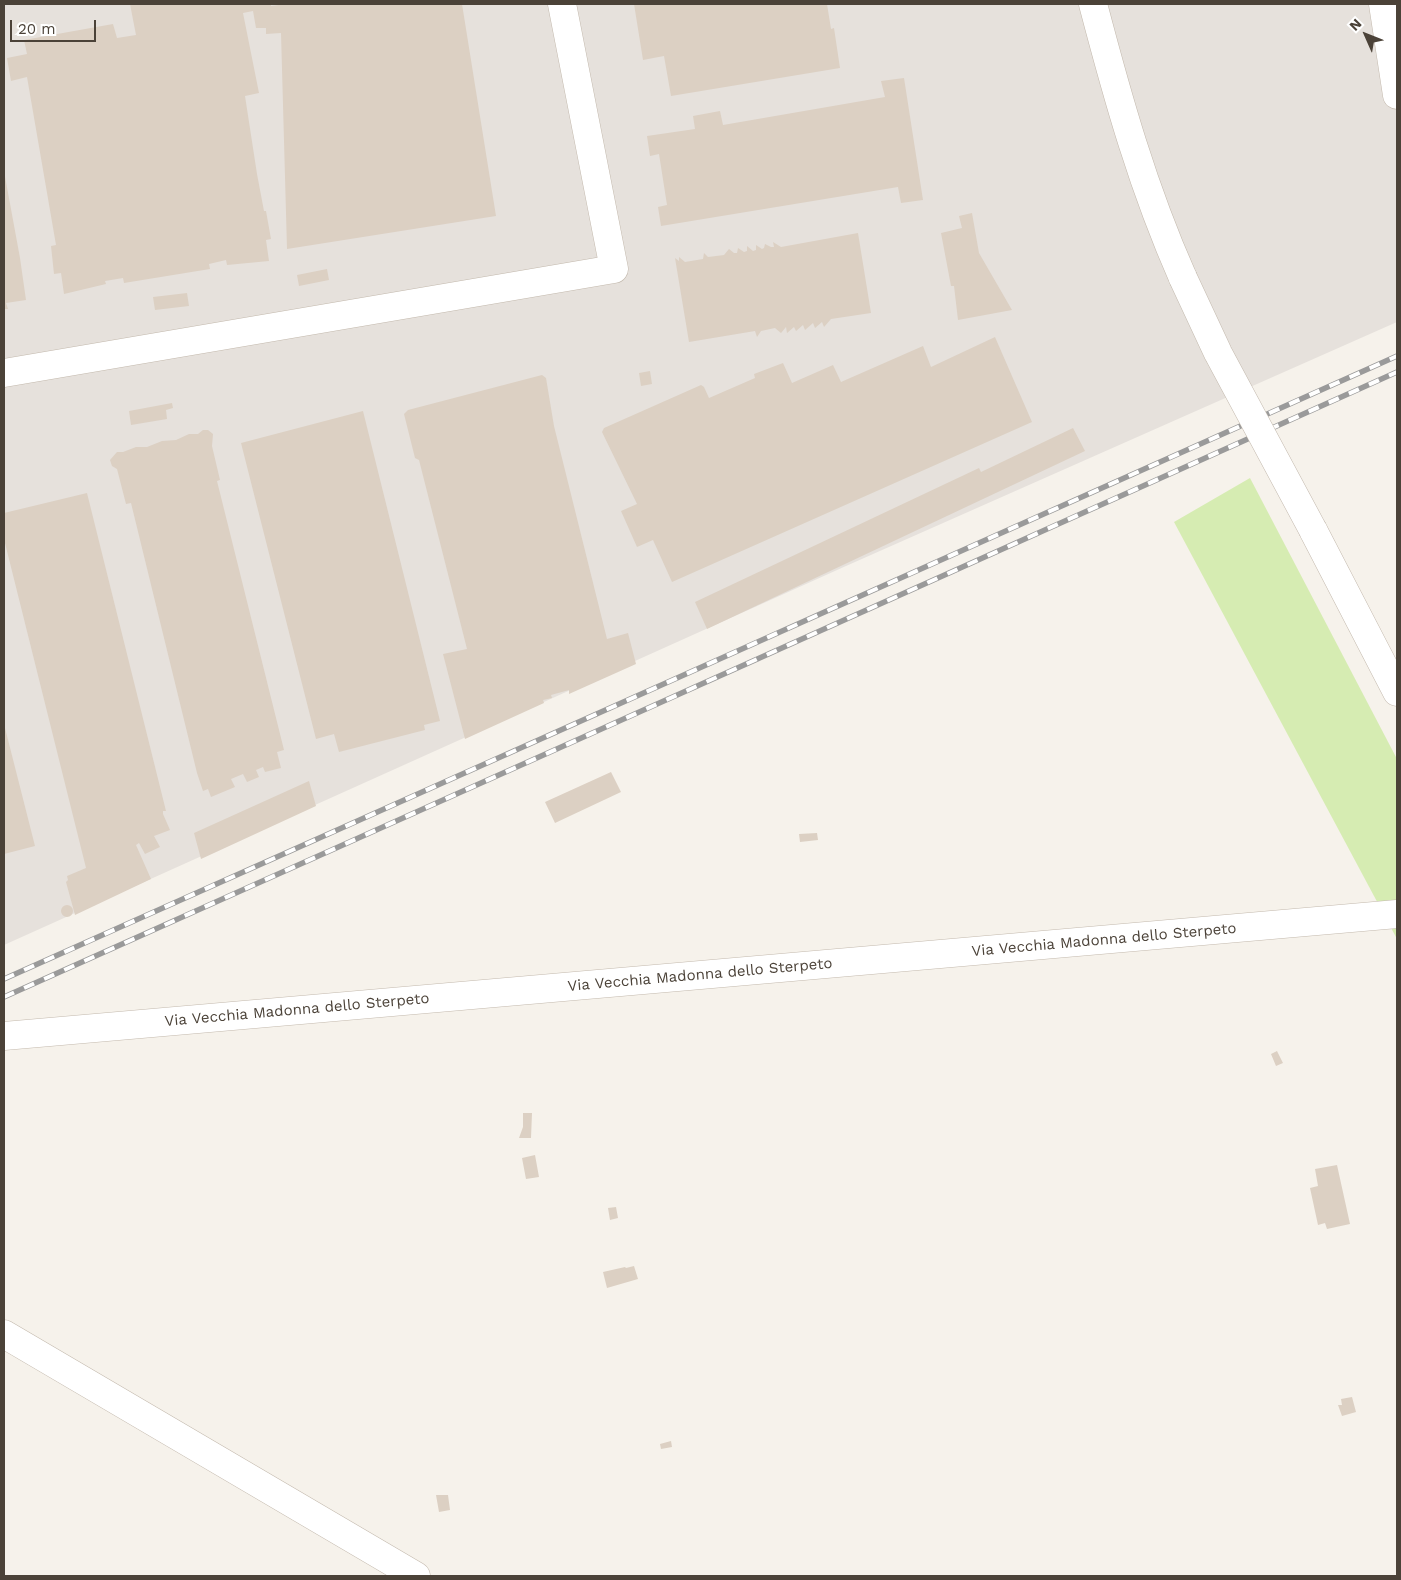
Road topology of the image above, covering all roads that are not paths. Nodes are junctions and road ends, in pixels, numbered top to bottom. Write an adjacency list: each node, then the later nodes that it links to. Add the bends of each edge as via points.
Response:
1 (562, 4): 5 (street, via 614,269)
2 (1093, 4): 6 (street, bridge, via 1141,172 1183,278 1218,353)
3 (1383, 4): 4 (street)
4 (1397, 95)
5 (4, 373)
6 (1397, 692)
7 (1397, 914): 8 (street, Via Vecchia Madonna dello Sterpeto)
8 (4, 1036)
9 (4, 1334): 10 (street)
10 (416, 1576)

